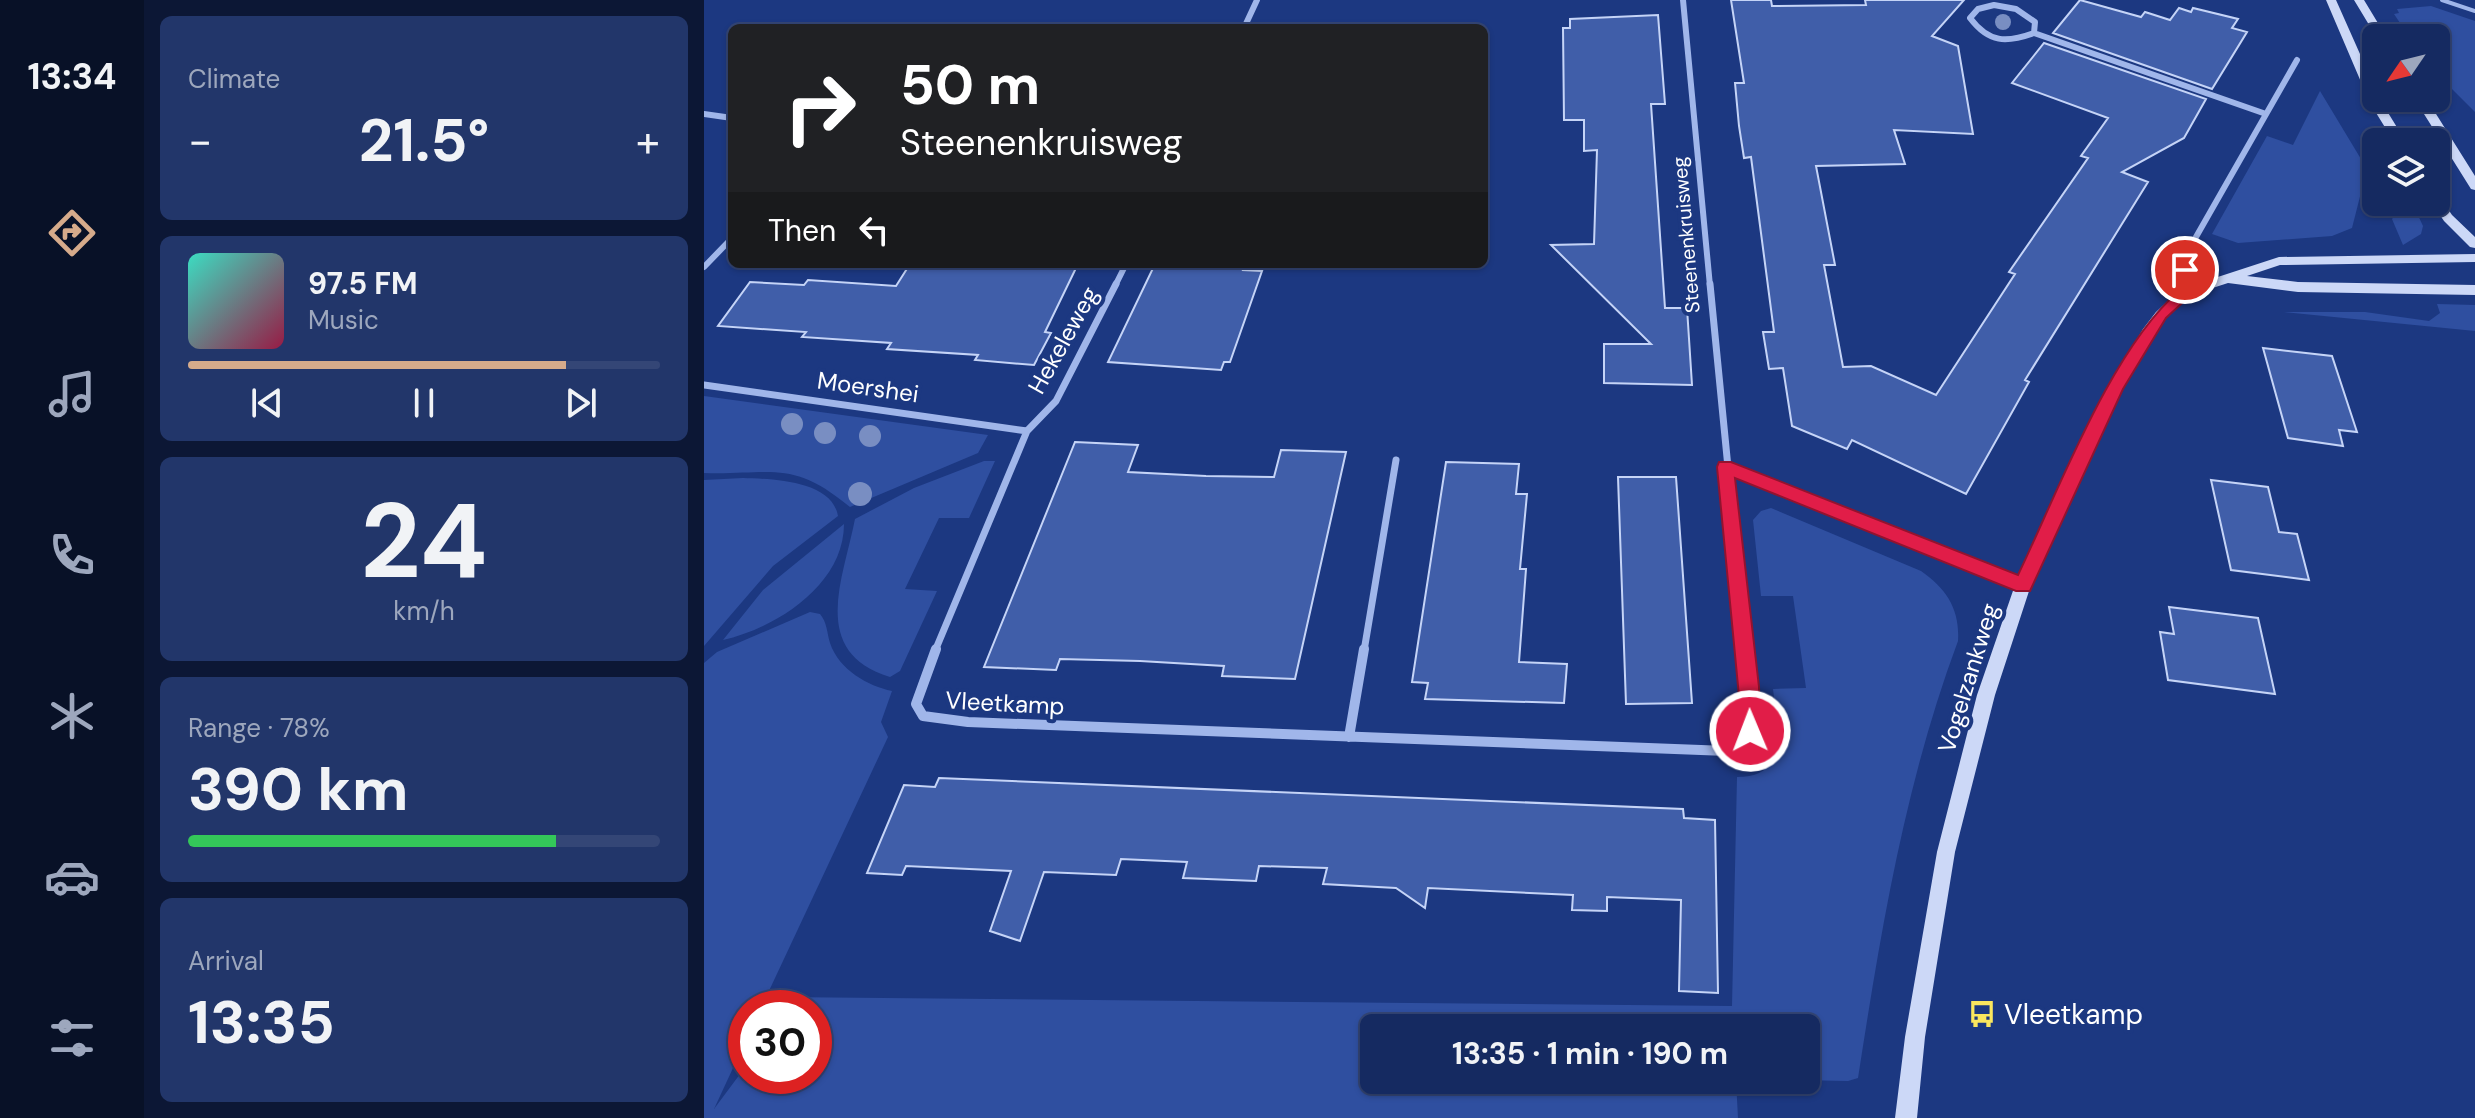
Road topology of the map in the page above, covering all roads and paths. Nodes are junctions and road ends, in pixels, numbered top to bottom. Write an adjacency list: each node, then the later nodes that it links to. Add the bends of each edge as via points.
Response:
1 (1257, 0): 8 (street)
2 (1683, 0): 30 (street, Steenenkruisweg)
3 (2331, 0): 16 (street)
4 (2359, 0): 9 (street)
5 (2442, 0): 6 (lane)
6 (2460, 2): 7 (lane)
7 (2475, 11)
8 (1246, 24)
9 (2374, 24)
10 (2034, 33): 10 (street, via 2012,41 1991,38 1975,29 1970,18 1985,6 2014,8 2035,22); 14 (street)
11 (2297, 60): 14 (street)
12 (2429, 112): 17 (street)
13 (704, 114): 15 (street)
14 (2266, 114): 26 (street, via 2188,251)
15 (728, 117)
16 (2391, 128)
17 (2475, 186)
18 (2450, 216): 20 (street)
19 (728, 242): 22 (street)
20 (2475, 244)
21 (2475, 258): 24 (street, Vogelzankweg, via 2279,261)
22 (704, 267)
23 (1124, 268): 28 (street, Hekeleweg, via 1056,401)
24 (2231, 279): 25 (street, Vogelzankweg, via 2298,287); 26 (street, Vogelzankweg)
25 (2475, 290)
26 (2186, 292): 31 (street, Vogelzankweg, via 2161,315 2115,388)
27 (704, 385): 28 (street, Moershei)
28 (1027, 431): 32 (street, Vleetkamp, via 920,687 916,708 923,716)
29 (1396, 460): 32 (street)
30 (1725, 467): 31 (street); 33 (street, Steenenkruisweg, via 1749,687 1750,731)
31 (2023, 585): 34 (street, Vogelzankweg, via 1986,695 1946,852)
32 (1349, 737): 33 (street, Vleetkamp, via 1727,751)
33 (1742, 741)
34 (1906, 1118)

